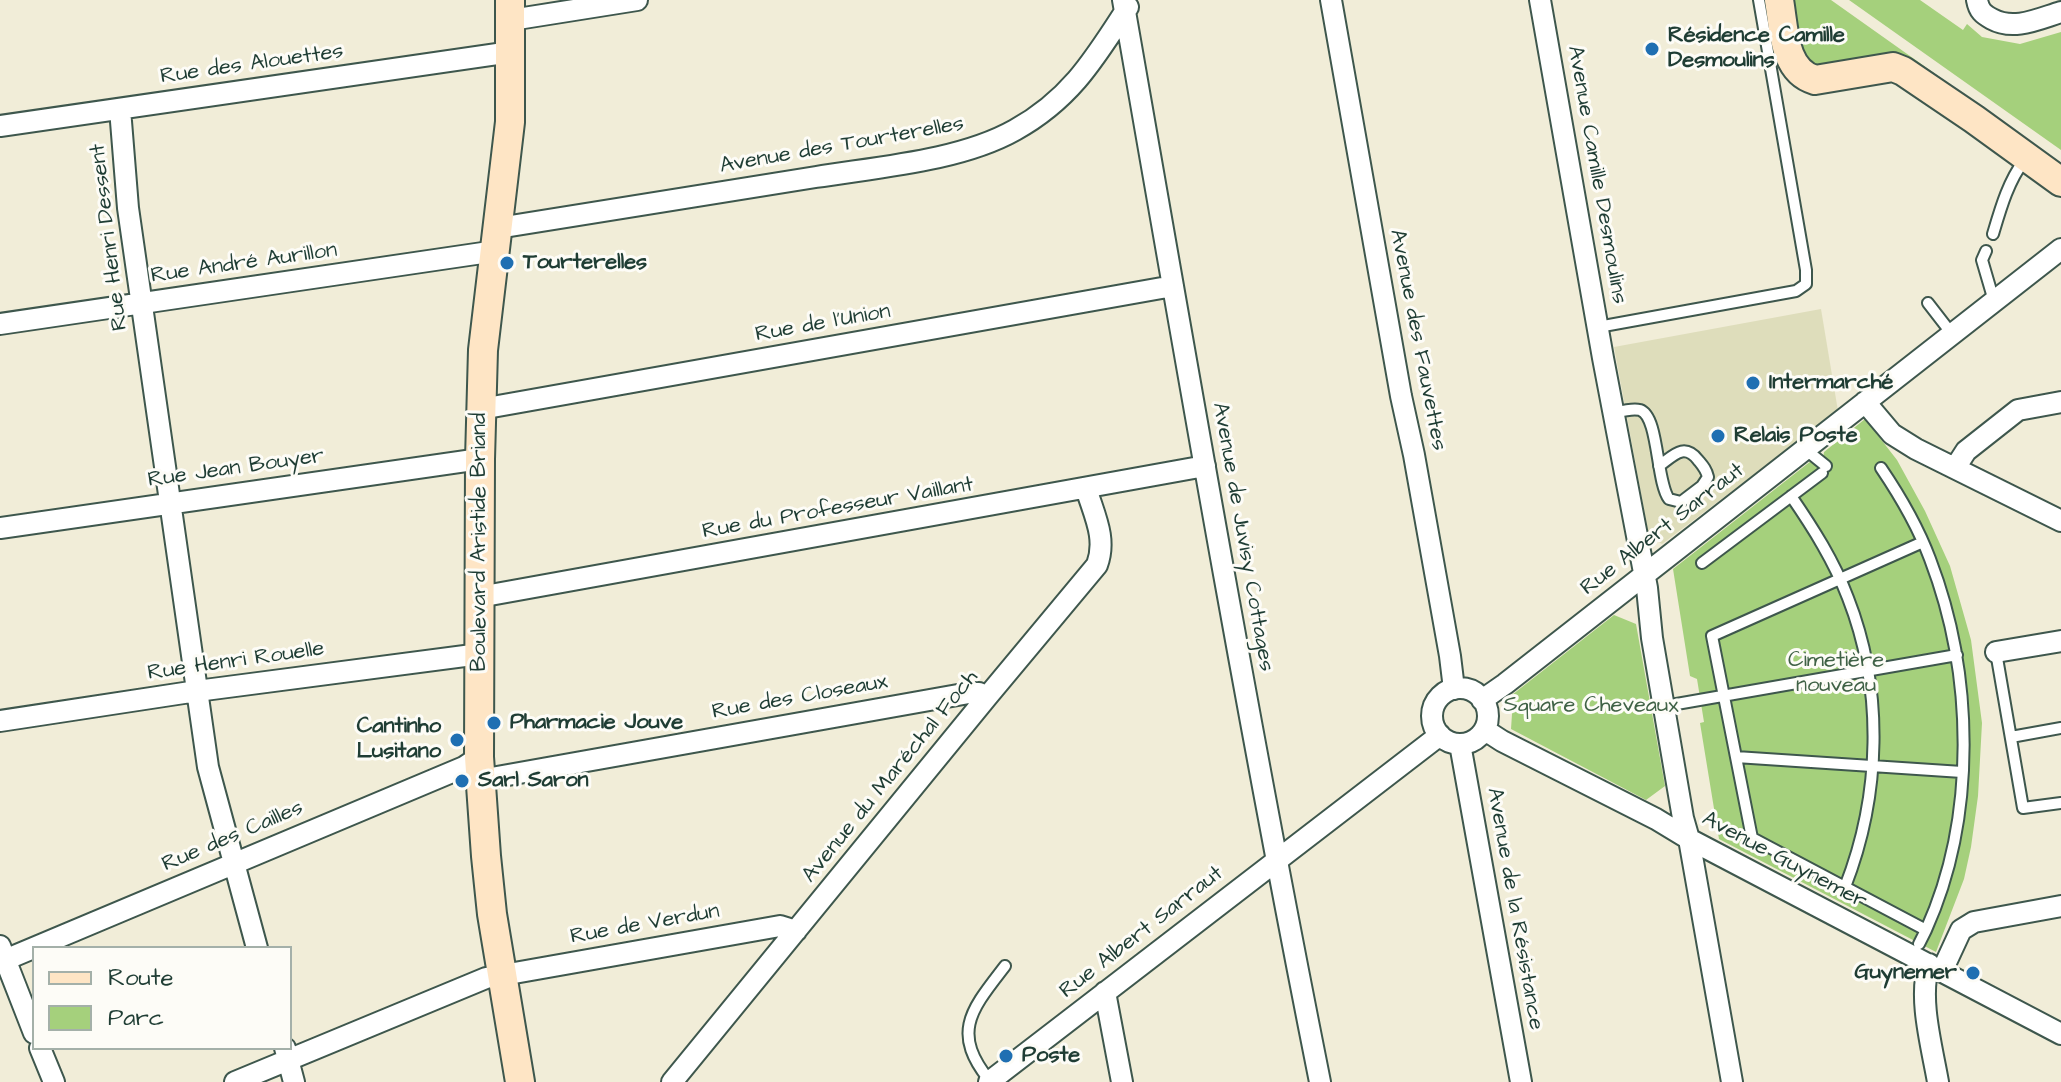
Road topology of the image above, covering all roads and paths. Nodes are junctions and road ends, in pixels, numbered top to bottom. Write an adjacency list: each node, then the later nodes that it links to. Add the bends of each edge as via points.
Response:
1 (637, 0): 8 (street)
2 (1331, 0): 51 (street, Avenue des Fauvettes)
3 (1540, 0): 24 (street, Avenue Camille Desmoulins)
4 (1759, 0): 24 (lane, via 1806,284 1796,291)
5 (1779, 0): 13 (main road, via 1790,59 1805,77 1815,80 1893,67)
6 (1977, 0): 9 (street, via 1983,14 2003,24)
7 (1127, 4): 16 (street, Avenue des Tourterelles, via 1069,90 1014,131 978,146); 19 (street, Avenue de Juvisy Cottages)
8 (510, 10): 10 (main road, Boulevard Aristide Briand)
9 (2061, 12)
10 (511, 52): 11 (street, Rue des Alouettes); 16 (main road, Boulevard Aristide Briand, via 510,122)
11 (120, 109): 12 (street, Rue des Alouettes); 21 (street, Rue Henri Dessent)
12 (0, 126)
13 (2026, 157): 14 (main road); 15 (lane, via 2014,174)
14 (2061, 182)
15 (1993, 234)
16 (497, 240): 21 (street, Rue André Aurillon); 28 (main road, Boulevard Aristide Briand)
17 (2061, 249): 20 (street, Rue Albert Sarraut)
18 (1986, 251): 20 (lane, via 1982,260)
19 (1173, 286): 28 (street, Rue de l'Union); 32 (street, Avenue de Juvisy Cottages)
20 (1994, 301): 25 (street, Rue Albert Sarraut)
21 (141, 303): 23 (street, Rue André Aurillon); 38 (street, Rue Henri Dessent)
22 (1928, 303): 25 (lane)
23 (0, 324)
24 (1598, 327): 29 (street, Avenue Camille Desmoulins)
25 (1952, 334): 26 (street, Rue Albert Sarraut)
26 (1865, 402): 30 (street, Rue Albert Sarraut); 35 (street, via 1892,434)
27 (2061, 402): 35 (street, via 2018,410 1966,451)
28 (481, 409): 31 (main road, Boulevard Aristide Briand)
29 (1614, 413): 33 (lane, via 1644,412); 43 (street, Avenue Camille Desmoulins)
30 (1805, 449): 37 (lane, via 1824,470); 43 (street, Rue Albert Sarraut)
31 (480, 459): 38 (street, Rue Jean Bouyer); 45 (main road, Boulevard Aristide Briand)
32 (1205, 466): 36 (street, Rue du Professeur Vaillant); 69 (street, Avenue de Juvisy Cottages)
33 (1659, 466): 33 (lane, via 1665,494 1681,502 1708,477 1688,450)
34 (1881, 468): 41 (lane)
35 (1955, 468): 39 (street)
36 (1086, 488): 45 (street, Rue du Professeur Vaillant); 54 (street, Avenue du Maréchal Foch, via 1102,539 1097,565)
37 (1791, 496): 42 (lane); 44 (lane)
38 (170, 503): 40 (street, Rue Jean Bouyer); 52 (street, Rue Henri Dessent)
39 (2061, 521)
40 (0, 528)
41 (1923, 542): 44 (lane); 49 (lane)
42 (1702, 563)
43 (1644, 574): 55 (street, Rue Albert Sarraut); 56 (street, Avenue Camille Desmoulins)
44 (1840, 578): 50 (lane); 53 (lane, via 1712,636)
45 (479, 597): 48 (main road, Boulevard Aristide Briand)
46 (2061, 641): 47 (street)
47 (1996, 652): 61 (lane)
48 (480, 654): 52 (street, Rue Henri Rouelle); 65 (main road, Boulevard Aristide Briand)
49 (1957, 655): 50 (lane); 66 (lane)
50 (1868, 671): 53 (lane); 64 (lane)
51 (1454, 689): 55 (street, via 1474,691); 60 (street, via 1435,701 1432,719)
52 (197, 691): 57 (street, Rue Henri Rouelle); 70 (street, Rue Henri Dessent, via 212,786)
53 (1724, 696): 56 (lane); 63 (lane)
54 (987, 697): 65 (street, Rue des Closeaux, via 969,693); 74 (street, Avenue du Maréchal Foch)
55 (1482, 700): 59 (street)
56 (1665, 706): 68 (street, Avenue Camille Desmoulins)
57 (0, 721)
58 (2061, 728): 61 (lane)
59 (1485, 730): 62 (street); 68 (street, Avenue Guynemer)
60 (1440, 735): 62 (street); 69 (street, Rue Albert Sarraut)
61 (2011, 737): 67 (lane, via 2023,808)
62 (1460, 744): 94 (street, Avenue de la Résistance)
63 (1736, 757): 64 (lane); 71 (lane, via 1752,838)
64 (1873, 766): 66 (lane); 71 (lane, via 1867,814)
65 (480, 768): 70 (street, Rue des Cailles, via 464,767); 80 (main road, Boulevard Aristide Briand)
66 (1962, 772): 73 (lane, via 1950,859)
67 (2061, 803)
68 (1689, 839): 79 (street, Avenue Guynemer); 95 (street, Avenue Camille Desmoulins)
69 (1276, 861): 81 (street, Rue Albert Sarraut); 93 (street, Avenue de Juvisy Cottages)
70 (233, 864): 76 (street, Rue Henri Dessent); 77 (street, Rue des Cailles)
71 (1845, 887): 73 (lane)
72 (2061, 906): 79 (street, via 1974,922 1961,930)
73 (1926, 930): 75 (lane)
74 (796, 931): 80 (street, Rue de Verdun, via 780,926); 90 (street, Avenue du Maréchal Foch)
75 (1919, 944)
76 (256, 946)
77 (2, 956): 82 (street)
78 (1005, 966): 91 (lane, via 968,1022 971,1050)
79 (1936, 967): 83 (street, Avenue Guynemer); 96 (street, via 1925,978)
80 (501, 974): 85 (street, Rue de Verdun); 89 (main road, Boulevard Aristide Briand)
81 (1105, 992): 91 (street, Rue Albert Sarraut); 92 (street)
82 (32, 1028)
83 (2061, 1034)
84 (41, 1050): 86 (street)
85 (286, 1054): 87 (street, Rue de Verdun); 88 (street)
86 (54, 1082)
87 (235, 1082)
88 (294, 1082)
89 (520, 1082)
90 (672, 1082)
91 (989, 1082)
92 (1122, 1082)
93 (1320, 1082)
94 (1521, 1082)
95 (1732, 1082)
96 (1938, 1082)

